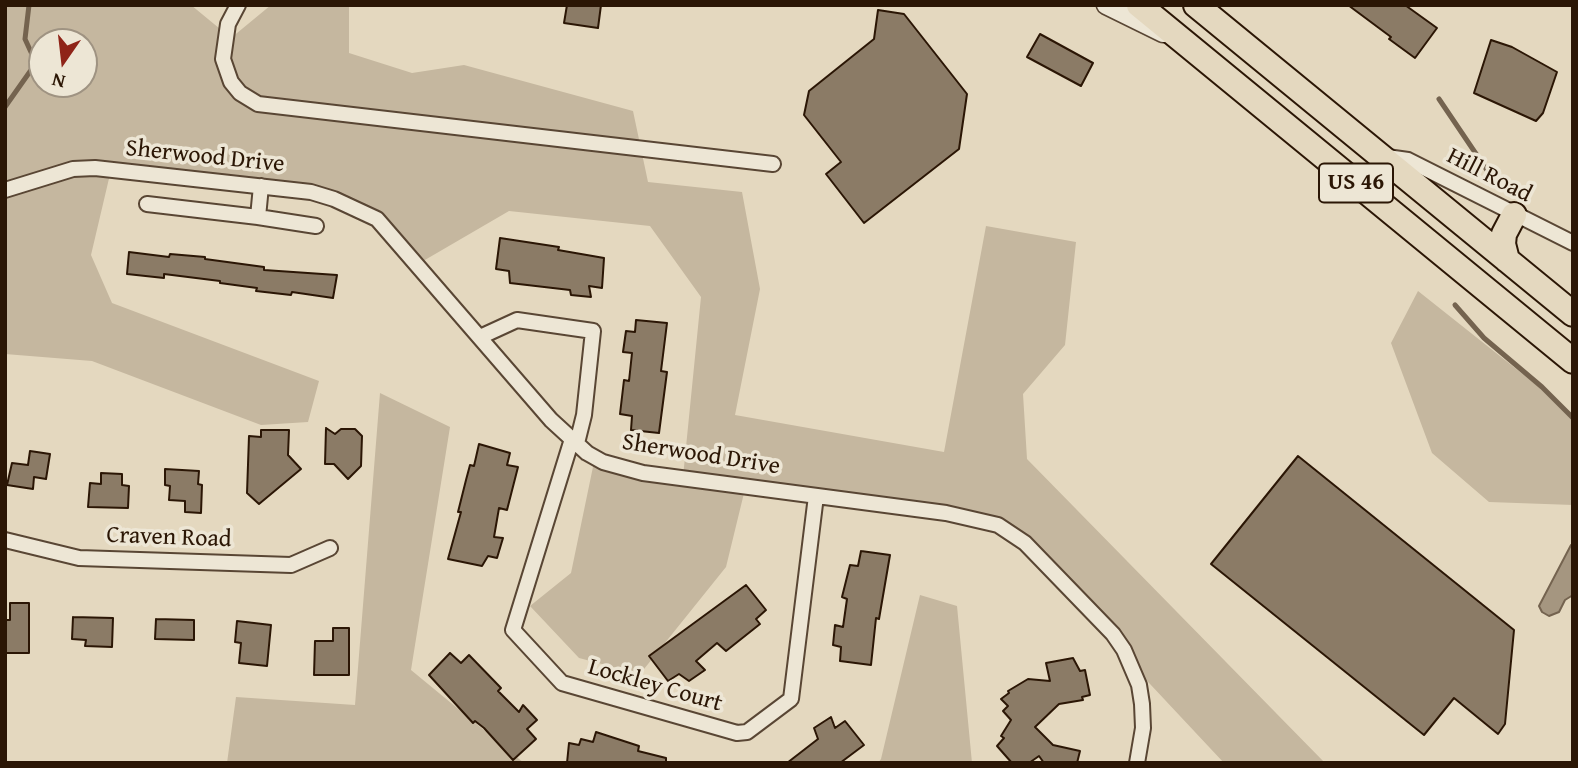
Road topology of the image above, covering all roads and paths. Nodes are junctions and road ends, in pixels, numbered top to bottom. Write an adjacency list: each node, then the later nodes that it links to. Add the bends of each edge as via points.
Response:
1 (238, 5): 7 (street, via 228,24 223,59 231,82 258,104)
2 (1106, 5): 5 (street)
3 (1139, 5): 5 (highway, US 46)
4 (1196, 5): 6 (highway, US 46)
5 (1188, 45): 18 (highway, US 46)
6 (1382, 158): 11 (street, Hill Road, via 1408,160); 15 (highway, US 46)
7 (773, 164)
8 (261, 186): 9 (street, Sherwood Drive, via 95,168 73,169); 12 (street); 17 (street, Sherwood Drive, via 311,192 377,219)
9 (5, 190)
10 (147, 204): 12 (street)
11 (1514, 215): 14 (street, Hill Road); 15 (highway, via 1504,234)
12 (258, 217): 13 (street)
13 (316, 226)
14 (1573, 243)
15 (1507, 260): 16 (highway, US 46)
16 (1573, 314)
17 (480, 337): 19 (street, Sherwood Drive); 19 (street, via 517,320 593,331 584,415)
18 (1573, 361)
19 (574, 441): 20 (street, Sherwood Drive, via 587,453 619,468); 20 (street, Lockley Court, via 513,630 562,683 737,733 747,732 791,699)
20 (816, 496): 23 (street, Sherwood Drive, via 984,520 1019,538 1124,650 1142,704)
21 (5, 540): 22 (street, Craven Road, via 79,558 291,565)
22 (330, 548)
23 (1138, 763)

